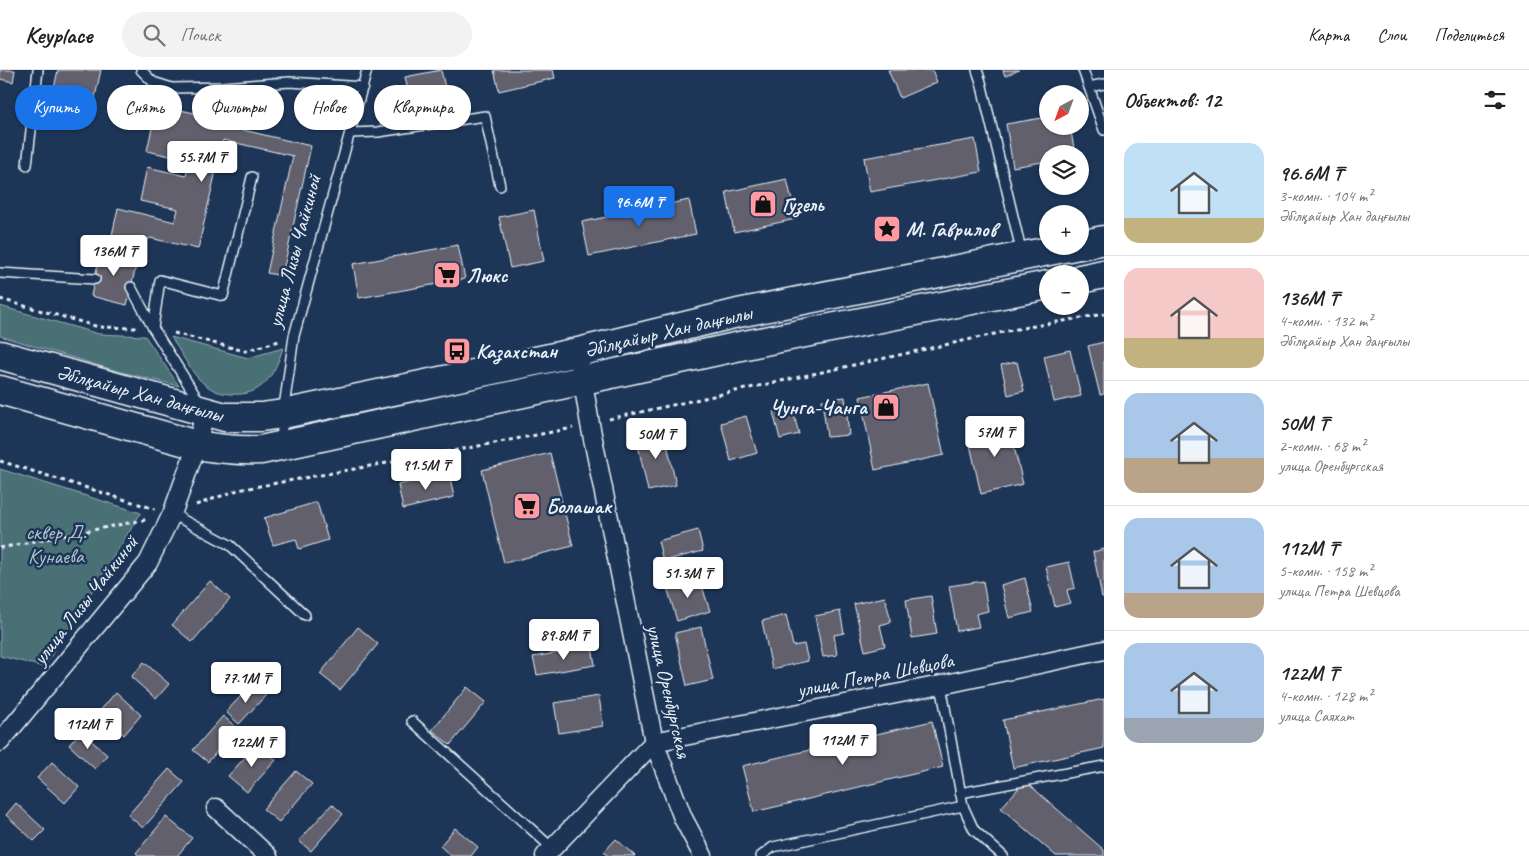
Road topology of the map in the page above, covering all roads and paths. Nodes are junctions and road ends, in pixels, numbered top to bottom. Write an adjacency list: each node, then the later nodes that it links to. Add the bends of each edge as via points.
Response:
1 (38, 70): 14 (lane)
2 (141, 70): 7 (lane, via 153,82 172,88 290,82)
3 (367, 70): 8 (lane, улица Лизы Чайкиной)
4 (976, 70): 20 (lane)
5 (1083, 70): 9 (lane)
6 (1104, 84): 10 (lane)
7 (334, 85)
8 (363, 85)
9 (1088, 85)
10 (1089, 87): 12 (lane)
11 (351, 130): 13 (lane, улица Лизы Чайкиной)
12 (1104, 130)
13 (350, 133): 16 (lane, via 378,132 485,116); 34 (lane, улица Лизы Чайкиной, via 294,336)
14 (26, 165)
15 (252, 177): 28 (lane, via 223,296 160,280)
16 (500, 186)
17 (1104, 240): 18 (main road)
18 (1089, 243)
19 (1039, 254): 20 (main road, Әбілқайыр Хан даңғылы)
20 (1023, 257): 29 (main road, Әбілқайыр Хан даңғылы, via 738,313)
21 (0, 272): 24 (lane)
22 (1104, 274): 23 (main road)
23 (1089, 277)
24 (94, 279)
25 (131, 287): 28 (lane)
26 (1039, 287): 31 (main road, Әбілқайыр Хан даңғылы)
27 (1104, 314): 35 (path, via 1017,329)
28 (153, 328): 33 (lane)
29 (578, 352): 31 (street, улица Оренбургская); 34 (main road, Әбілқайыр Хан даңғылы)
30 (0, 355): 33 (main road, Әбілқайыр Хан даңғылы)
31 (582, 381): 35 (street, улица Оренбургская); 37 (main road, Әбілқайыр Хан даңғылы)
32 (0, 390): 36 (main road, Әбілқайыр Хан даңғылы)
33 (205, 412): 34 (main road, Әбілқайыр Хан даңғылы, via 244,418); 36 (street, улица Лизы Чайкиной)
34 (283, 414): 37 (lane, улица Лизы Чайкиной)
35 (590, 424): 39 (path, via 238,490); 46 (street, улица Оренбургская)
36 (197, 446): 37 (main road, Әбілқайыр Хан даңғылы, via 240,451); 39 (street, улица Лизы Чайкиной)
37 (280, 446)
38 (0, 461): 39 (path)
39 (172, 514): 40 (path); 41 (lane, via 230,545); 45 (street, улица Лизы Чайкиной, via 148,563)
40 (0, 548)
41 (305, 615)
42 (1104, 650): 43 (street, улица Петра Шевцова)
43 (941, 685): 46 (street, улица Петра Шевцова); 48 (lane)
44 (412, 721): 51 (lane)
45 (0, 742)
46 (654, 742): 51 (street); 53 (street, улица Оренбургская, via 683,818)
47 (1104, 766): 48 (lane)
48 (960, 793): 49 (lane)
49 (963, 806): 54 (lane, via 773,847); 55 (lane, via 974,830)
50 (216, 808): 52 (street)
51 (549, 852)
52 (268, 856)
53 (703, 856)
54 (761, 856)
55 (1004, 856)

